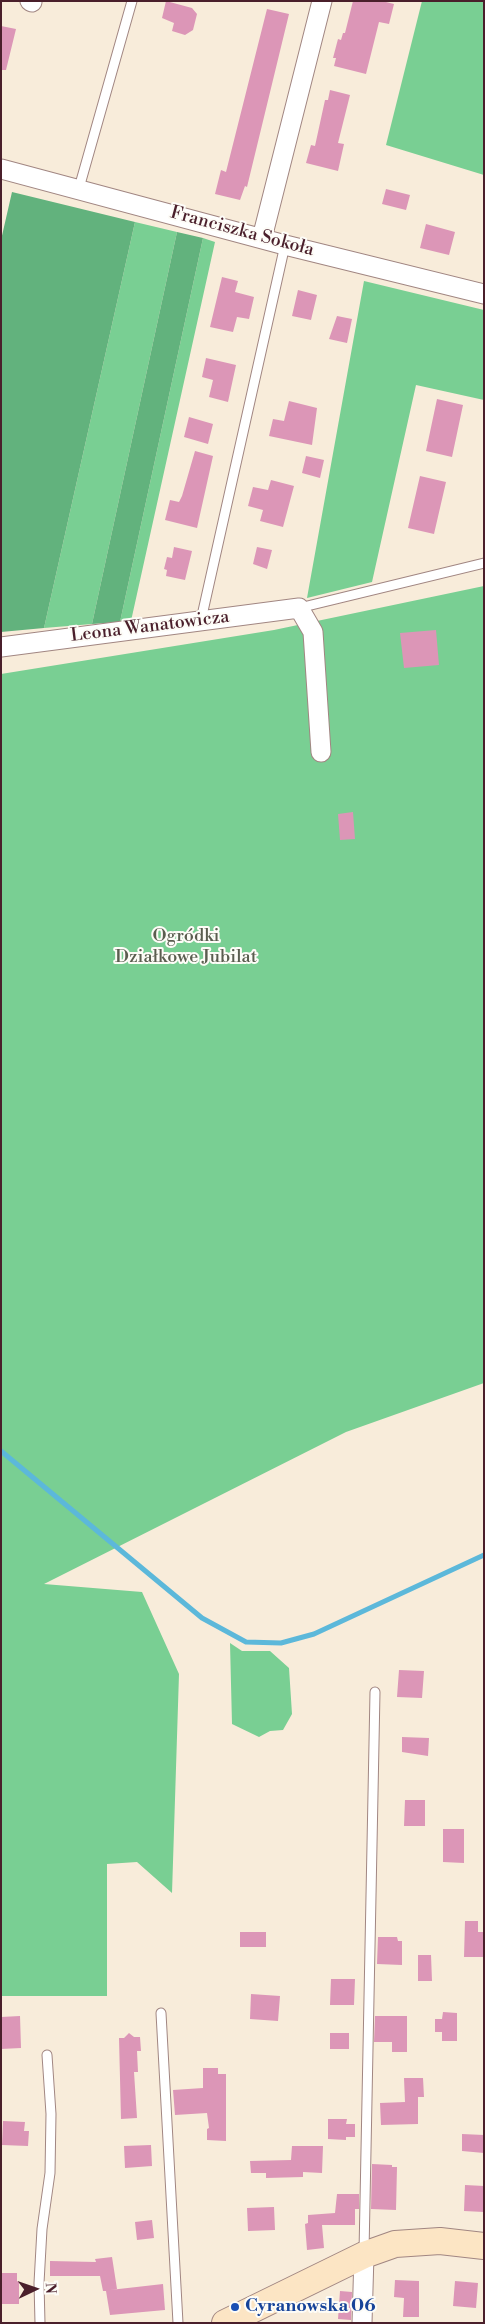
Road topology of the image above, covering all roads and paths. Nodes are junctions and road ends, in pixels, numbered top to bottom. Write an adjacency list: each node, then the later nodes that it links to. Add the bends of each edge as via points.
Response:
1 (132, 1): 4 (lane)
2 (322, 1): 5 (street)
3 (1, 169): 4 (street, Franciszka Sokoła)
4 (79, 188): 5 (street, Franciszka Sokoła)
5 (262, 238): 6 (street, Franciszka Sokoła)
6 (285, 245): 7 (street, Franciszka Sokoła); 10 (lane)
7 (484, 294)
8 (484, 563): 9 (lane, Leona Wanatowicza)
9 (299, 608): 10 (street, Leona Wanatowicza); 12 (street, via 313,632)
10 (201, 620): 11 (street, Leona Wanatowicza)
11 (1, 647)
12 (321, 752)
13 (375, 1692): 17 (lane)
14 (161, 2013): 19 (lane)
15 (47, 2055): 18 (lane, via 50,2172 42,2229)
16 (484, 2246): 17 (street, via 440,2241 395,2244)
17 (364, 2255): 20 (street); 21 (street)
18 (40, 2323)
19 (178, 2323)
20 (225, 2323)
21 (362, 2323)

